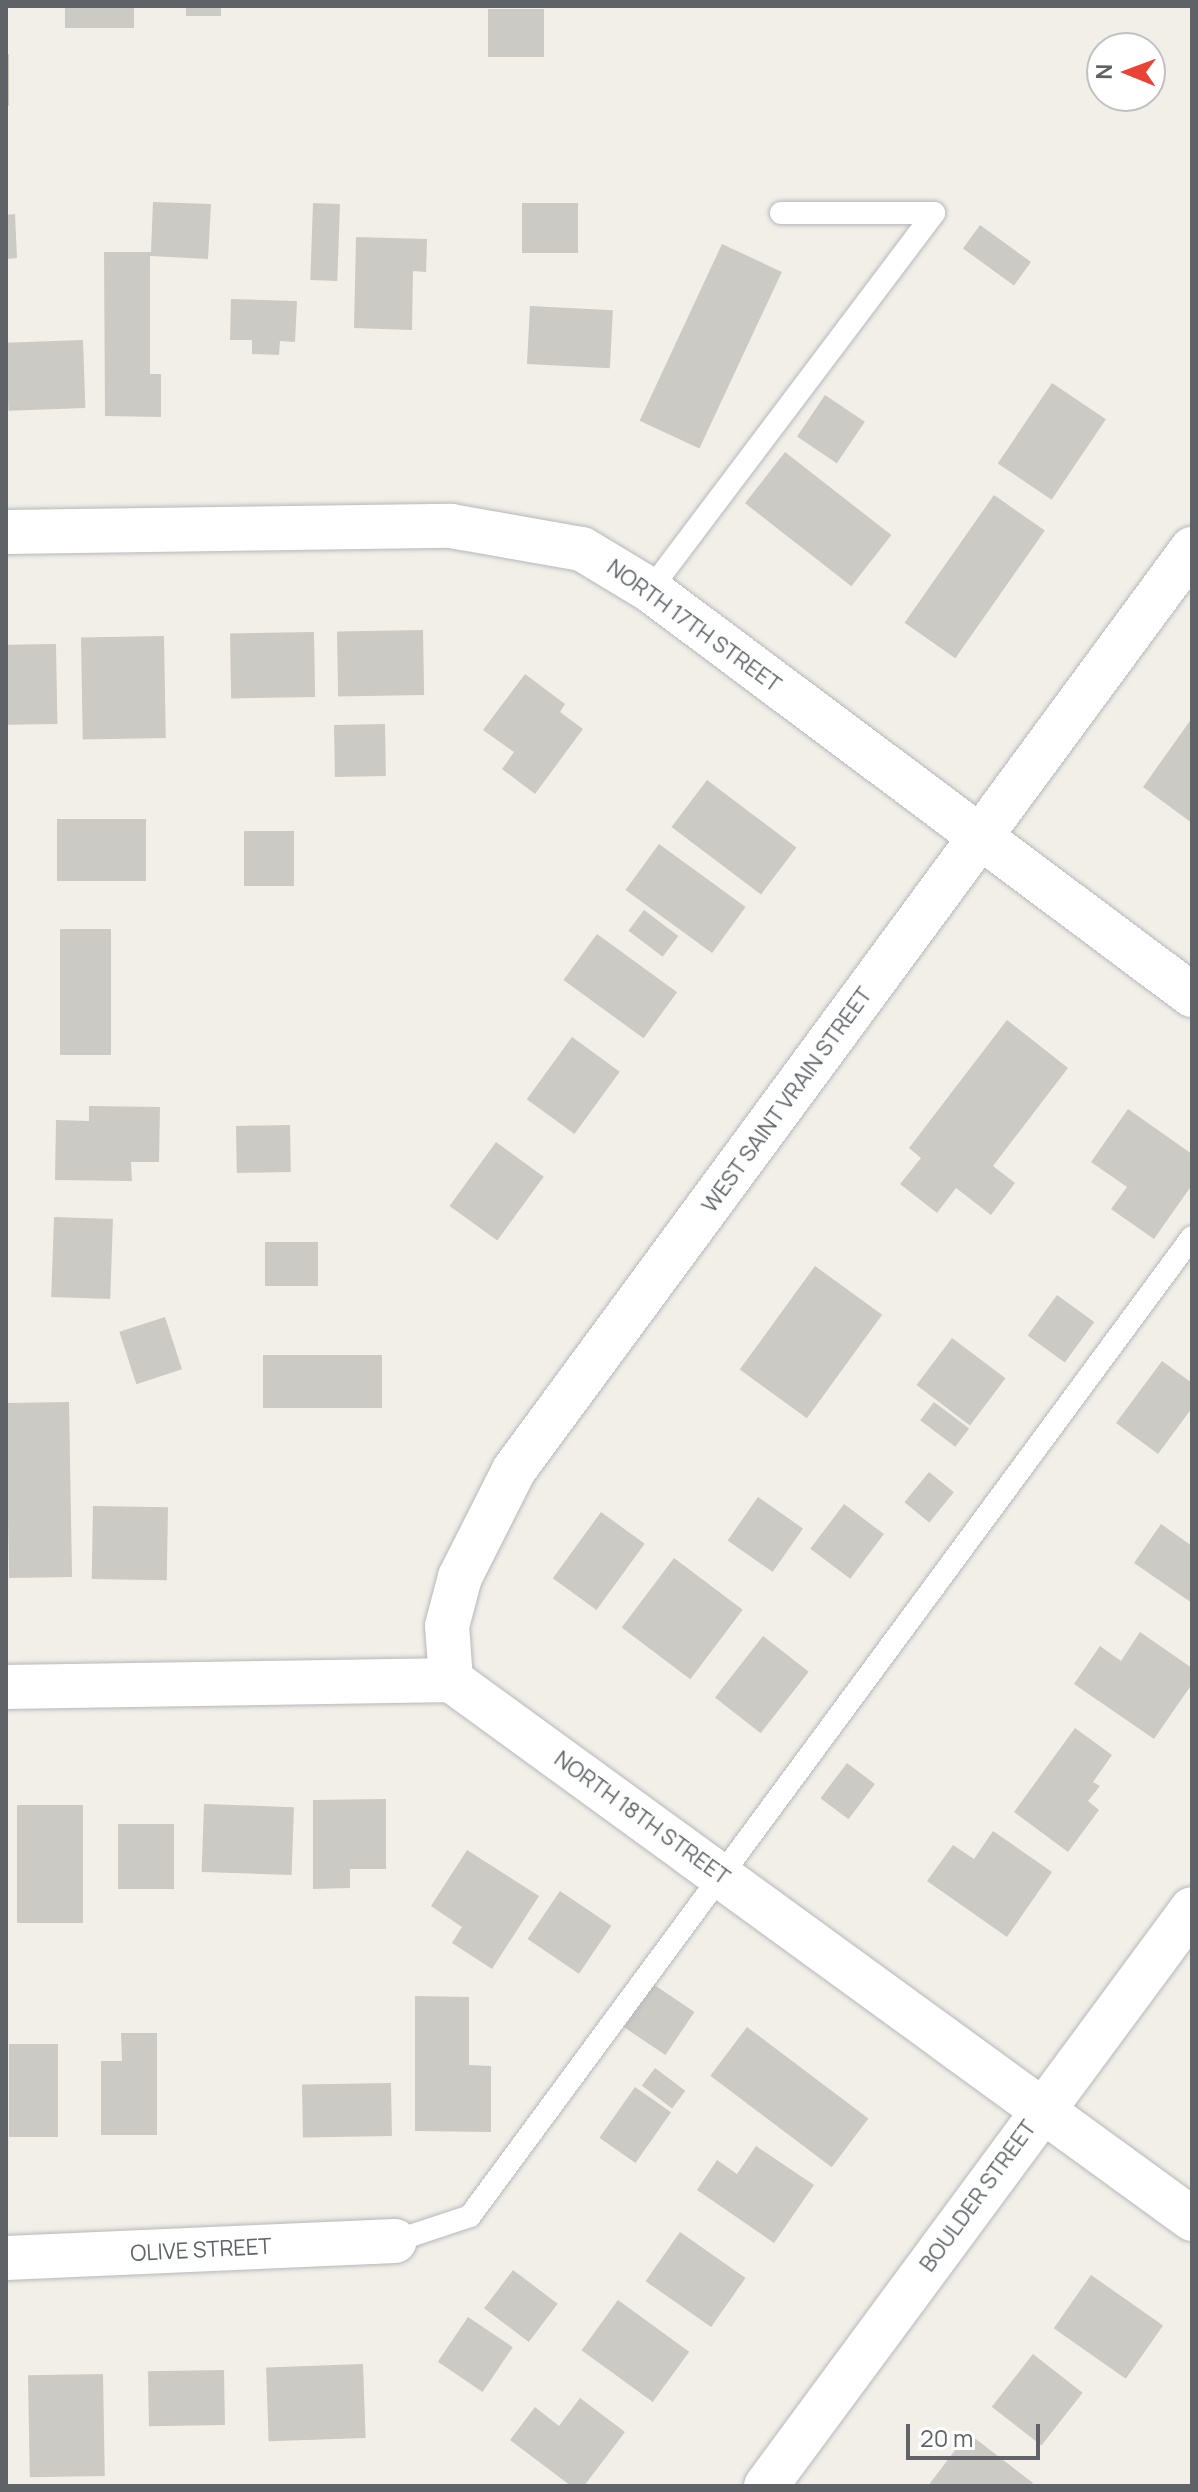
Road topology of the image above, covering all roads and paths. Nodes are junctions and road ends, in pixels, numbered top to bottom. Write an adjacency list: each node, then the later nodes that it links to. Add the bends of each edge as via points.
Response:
1 (781, 213): 4 (lane, via 934,213)
2 (6, 532): 4 (street, NORTH 17TH STREET, via 501,530 582,549)
3 (1192, 549): 5 (street, WEST SAINT VRAIN STREET)
4 (650, 590): 5 (street, NORTH 17TH STREET)
5 (979, 838): 6 (street, NORTH 17TH STREET); 8 (street, WEST SAINT VRAIN STREET, via 514,1470 460,1577 447,1626)
6 (1192, 995)
7 (1192, 1237): 10 (lane)
8 (451, 1680): 9 (street); 10 (street, NORTH 18TH STREET)
9 (6, 1687)
10 (722, 1876): 12 (street, NORTH 18TH STREET); 14 (lane, via 470,2216)
11 (1192, 1909): 12 (street, BOULDER STREET)
12 (1043, 2107): 13 (street, NORTH 18TH STREET); 16 (street, BOULDER STREET)
13 (1192, 2219)
14 (395, 2241): 15 (street, OLIVE STREET)
15 (6, 2258)
16 (766, 2486)

